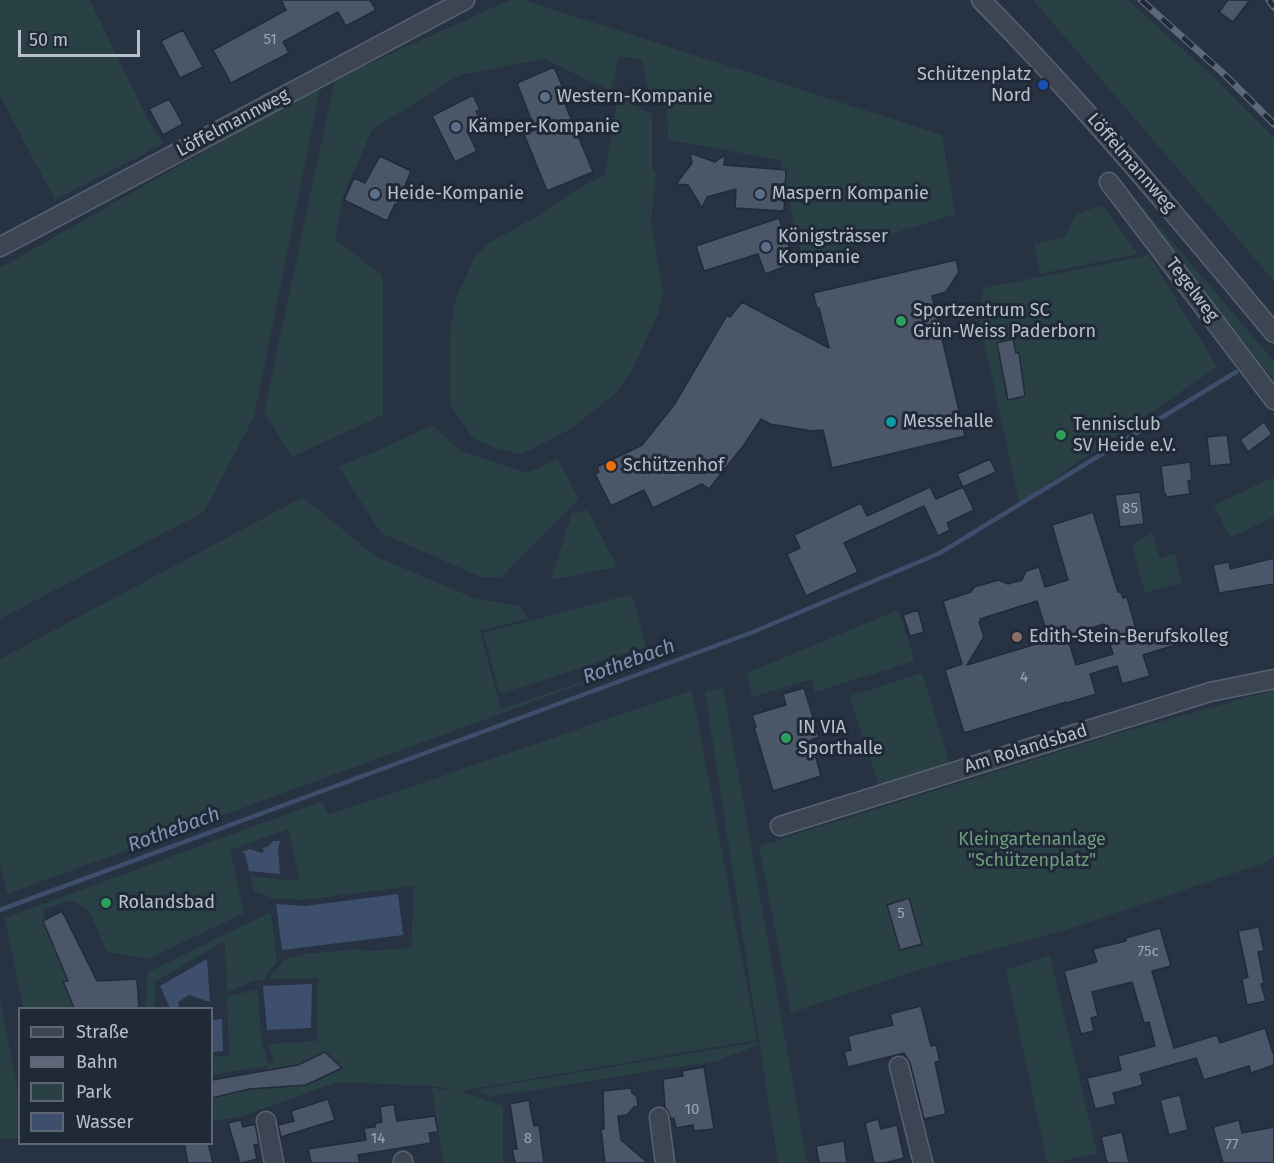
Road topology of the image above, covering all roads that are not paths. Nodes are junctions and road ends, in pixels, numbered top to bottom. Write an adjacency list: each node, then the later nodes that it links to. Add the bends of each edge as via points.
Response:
1 (465, 0): 4 (street, Löffelmannweg)
2 (981, 0): 5 (street, Löffelmannweg, via 1139,171)
3 (1109, 182): 6 (street, Tegelweg)
4 (0, 247)
5 (1274, 333)
6 (1274, 400)
7 (1274, 679): 8 (street, Am Rolandsbad, via 1210,692)
8 (780, 826)
9 (899, 1066): 14 (street)
10 (659, 1117): 13 (street)
11 (266, 1121): 12 (street)
12 (274, 1163)
13 (665, 1163)
14 (923, 1163)

